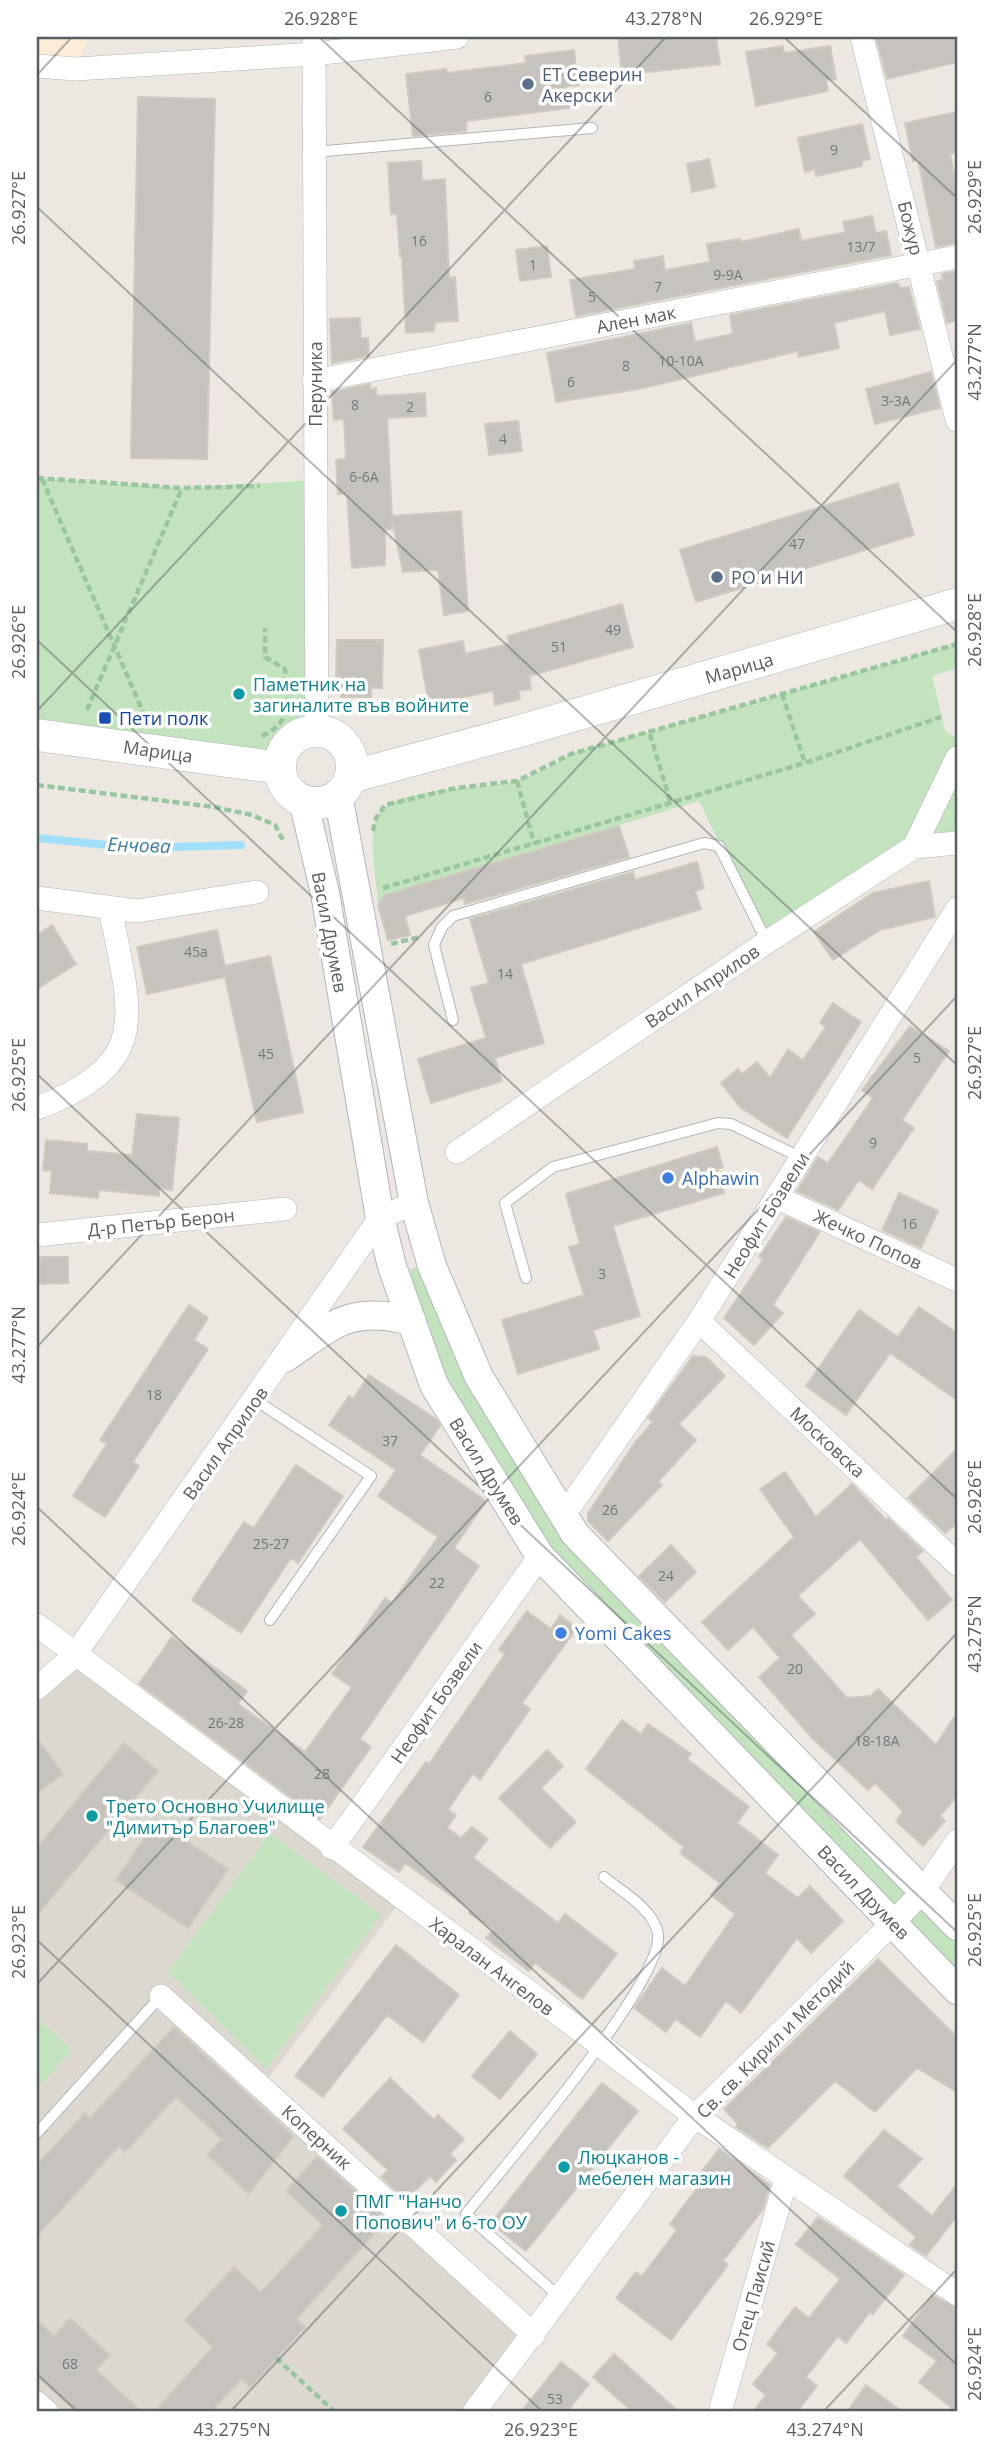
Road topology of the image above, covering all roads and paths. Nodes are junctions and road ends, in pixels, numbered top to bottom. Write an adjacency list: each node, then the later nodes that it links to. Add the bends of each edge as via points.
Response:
1 (457, 37): 3 (street)
2 (862, 37): 8 (street, Божур)
3 (314, 45): 4 (street, via 76,69); 6 (street, Перуника)
4 (37, 66)
5 (592, 128): 6 (lane)
6 (314, 152): 9 (street, Перуника)
7 (957, 257): 8 (street, Ален мак)
8 (920, 265): 9 (street, Ален мак); 10 (street, Божур)
9 (314, 381): 23 (street, Перуника)
10 (957, 420)
11 (39, 478): 13 (path); 16 (path)
12 (260, 486): 13 (path)
13 (182, 488): 16 (path)
14 (957, 604): 30 (main road, Марица, via 520,731)
15 (265, 628): 26 (path, via 265,657 285,668 287,711 278,729)
16 (114, 644): 18 (path); 20 (path)
17 (782, 694): 28 (path)
18 (87, 710)
19 (941, 717): 28 (path)
20 (146, 719)
21 (180, 722): 22 (path)
22 (202, 728)
23 (317, 731): 29 (main road, via 290,741); 30 (main road, via 336,737)
24 (650, 734): 33 (path)
25 (37, 735): 29 (main road, Марица)
26 (256, 738)
27 (957, 758): 36 (street)
28 (805, 763): 33 (path)
29 (280, 768): 32 (main road, via 286,788)
30 (346, 775): 32 (main road, via 321,802); 38 (street, Васил Друмев)
31 (517, 781): 34 (path)
32 (303, 800): 52 (street, Васил Друмев, via 325,893)
33 (671, 804): 34 (path)
34 (534, 843): 38 (path)
35 (957, 843): 36 (street, Васил Априлов)
36 (914, 847): 43 (street, Васил Априлов)
37 (257, 892): 40 (street, via 137,911)
38 (358, 895): 44 (street, Васил Друмев)
39 (37, 898): 40 (street)
40 (110, 908): 46 (street, via 128,1005 122,1045 105,1072 70,1096)
41 (957, 909): 48 (street, Неофит Бозвели)
42 (441, 932): 43 (lane, via 453,916 704,843 719,845); 44 (path); 45 (lane, via 434,945)
43 (767, 942): 47 (street, Васил Априлов)
44 (368, 950): 50 (street, Васил Друмев)
45 (453, 1020)
46 (37, 1108)
47 (457, 1152)
48 (802, 1158): 49 (street, Неофит Бозвели); 54 (lane, via 731,1124 718,1123 553,1167 505,1203)
49 (778, 1198): 55 (street, Жечко Попов); 57 (street, Неофит Бозвели)
50 (414, 1203): 52 (street); 60 (street, Васил Друмев, via 432,1266 479,1377)
51 (285, 1209): 53 (street, Д-р Петър Берон)
52 (380, 1217): 56 (street, Васил Друмев); 58 (street, Васил Априлов)
53 (37, 1235)
54 (526, 1278)
55 (957, 1280)
56 (412, 1321): 58 (street, via 381,1313 354,1317 330,1327); 61 (street, Васил Друмев, via 434,1385)
57 (698, 1321): 60 (street, Неофит Бозвели); 62 (street, Московска)
58 (285, 1358): 59 (street, Васил Априлов)
59 (256, 1400): 63 (lane, via 371,1476); 65 (street, Васил Априлов)
60 (564, 1515): 70 (street, Васил Друмев, via 575,1534)
61 (540, 1556): 68 (street, Неофит Бозвели); 71 (street, Васил Друмев)
62 (957, 1564)
63 (270, 1620)
64 (37, 1625): 65 (street, Харалан Ангелов)
65 (74, 1656): 66 (street, Васил Априлов); 68 (street, Харалан Ангелов)
66 (37, 1688)
67 (957, 1841): 70 (street, Св. св. Кирил и Методий)
68 (332, 1848): 75 (street, Харалан Ангелов)
69 (604, 1877): 75 (lane, via 649,1913 658,1933 656,1953)
70 (923, 1891): 71 (street, Св. св. Кирил и Методий); 72 (street, Васил Друмев)
71 (893, 1923): 73 (street, Васил Друмев); 76 (street, Св. св. Кирил и Методий)
72 (957, 1926)
73 (957, 1990)
74 (162, 1996): 77 (lane); 81 (street, Коперник)
75 (601, 2046): 76 (street, Харалан Ангелов); 80 (lane, via 466,2214)
76 (695, 2116): 78 (street, Харалан Ангелов); 80 (street, Св. св. Кирил и Методий)
77 (37, 2133)
78 (786, 2179): 79 (street, Харалан Ангелов); 87 (street, Отец Паисий)
79 (957, 2294)
80 (562, 2299): 81 (street, Св. св. Кирил и Методий)
81 (534, 2335): 86 (street, Св. св. Кирил и Методий)
82 (276, 2358): 85 (path)
83 (37, 2403): 84 (street)
84 (47, 2412)
85 (335, 2412)
86 (474, 2412)
87 (720, 2412)

